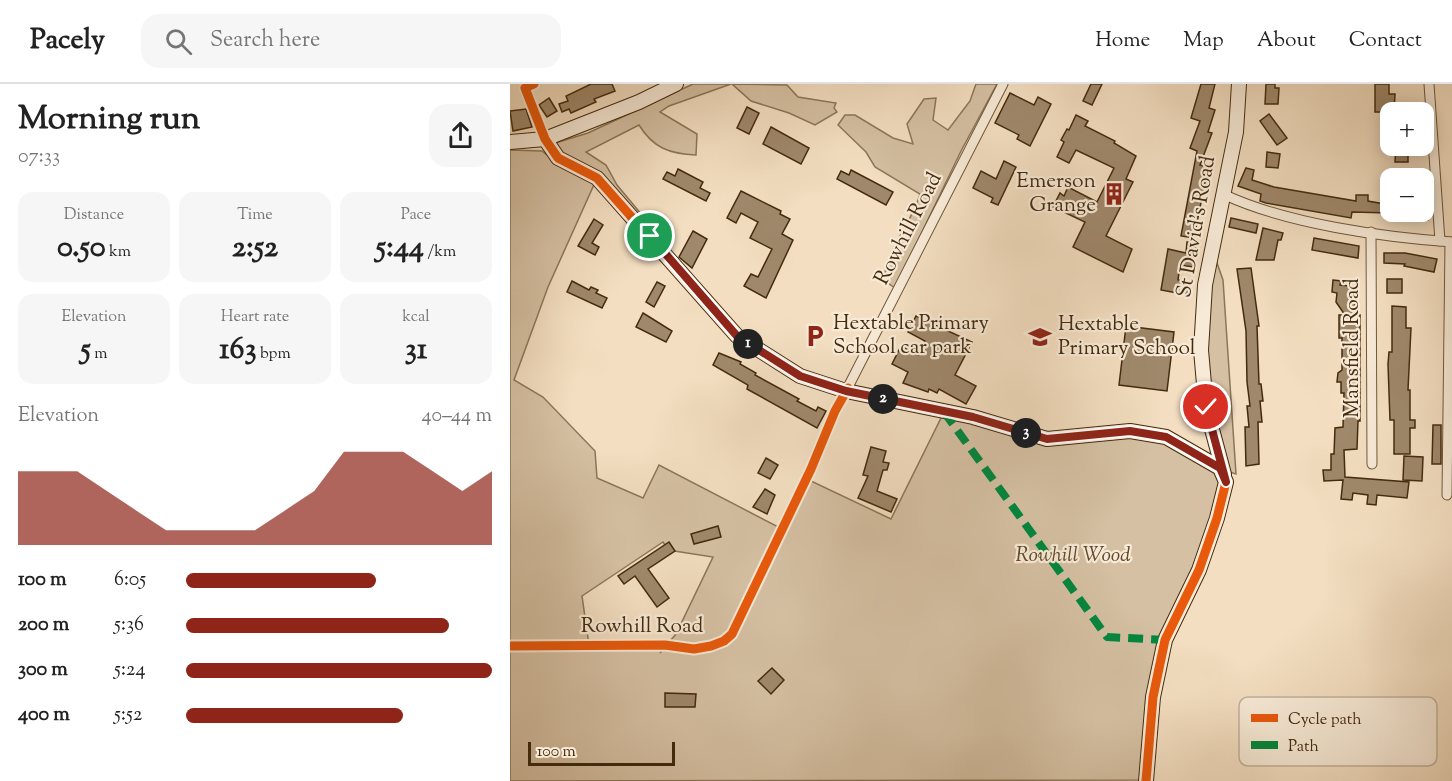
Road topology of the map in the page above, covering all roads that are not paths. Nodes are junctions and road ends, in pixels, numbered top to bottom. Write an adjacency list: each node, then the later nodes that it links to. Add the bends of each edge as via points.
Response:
1 (534, 84): 6 (street, via 525,88)
2 (676, 84): 6 (street)
3 (1003, 84): 11 (street, Rowhill Road)
4 (1239, 84): 8 (street, St David's Road, via 1236,132)
5 (1429, 84): 10 (street)
6 (545, 139): 7 (street); 11 (street, via 558,158 597,178 737,336 800,376)
7 (510, 142)
8 (1225, 195): 9 (street, via 1253,208); 14 (street, St David's Road, via 1204,285 1201,350 1206,407)
9 (1371, 232): 10 (street); 12 (street, Mansfield Road)
10 (1447, 242): 15 (street)
11 (846, 391): 14 (street, via 973,417 1047,439 1130,431 1166,437 1220,468)
12 (1372, 464)
13 (811, 469): 16 (street, Rowhill Road, via 732,634 724,641 694,649 665,645)
14 (1226, 482): 17 (street, via 1199,570 1165,640 1153,698)
15 (1447, 495)
16 (510, 646)
17 (1146, 781)

